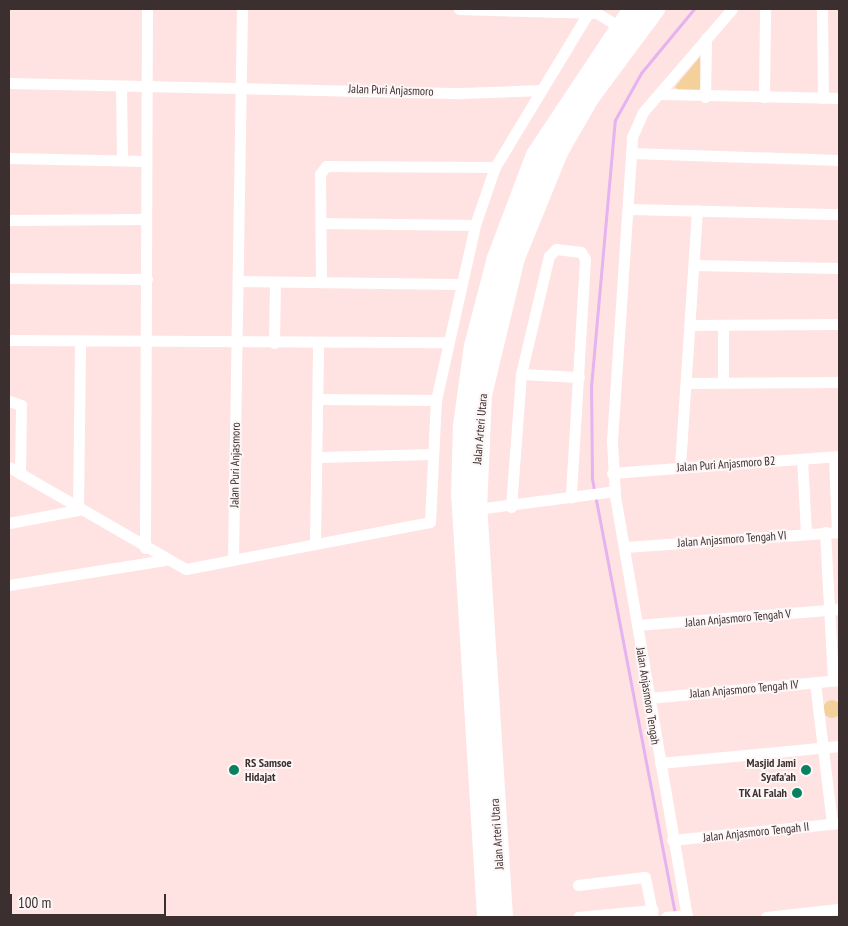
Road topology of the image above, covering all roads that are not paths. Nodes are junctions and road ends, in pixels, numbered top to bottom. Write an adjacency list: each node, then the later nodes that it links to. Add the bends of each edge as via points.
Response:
1 (147, 9): 15 (street)
2 (242, 9): 16 (street, Jalan Puri Anjasmoro)
3 (459, 9): 9 (street)
4 (633, 9): 10 (highway, Jalan Arteri Utara)
5 (655, 9): 11 (highway, Jalan Arteri Utara)
6 (732, 9): 12 (street, Jalan Anjasmoro Tengah)
7 (765, 9): 20 (street)
8 (822, 9): 21 (street)
9 (589, 12): 10 (street); 17 (street)
10 (618, 18): 11 (street); 98 (highway, Jalan Arteri Utara, via 536,155 497,258 474,346 463,426 461,497)
11 (633, 38): 73 (highway, Jalan Arteri Utara, via 572,124 515,258 482,396)
12 (706, 38): 18 (street, Jalan Anjasmoro Tengah); 19 (street)
13 (9, 83): 14 (street, Jalan Puri Anjasmoro)
14 (121, 86): 15 (street, Jalan Puri Anjasmoro); 25 (street)
15 (146, 86): 16 (street, Jalan Puri Anjasmoro); 27 (street)
16 (242, 86): 17 (street, Jalan Puri Anjasmoro, via 462,92); 40 (street, Jalan Puri Anjasmoro)
17 (541, 90): 28 (street)
18 (661, 94): 19 (street); 23 (street, Jalan Anjasmoro Tengah, via 635,126)
19 (705, 97): 20 (street)
20 (764, 97): 21 (street)
21 (824, 98): 22 (street)
22 (839, 98)
23 (631, 153): 26 (street); 29 (street, Jalan Anjasmoro Tengah)
24 (9, 158): 25 (street)
25 (122, 160): 27 (street)
26 (839, 160)
27 (146, 161): 32 (street)
28 (495, 167): 34 (street, via 326,166 320,174); 35 (street)
29 (628, 209): 30 (street); 69 (street, Jalan Anjasmoro Tengah)
30 (697, 211): 31 (street); 36 (street)
31 (839, 214)
32 (146, 219): 33 (street); 39 (street)
33 (9, 220)
34 (321, 224): 35 (street); 42 (street)
35 (475, 225): 43 (street)
36 (694, 265): 37 (street); 45 (street)
37 (839, 268)
38 (9, 278): 39 (street)
39 (147, 278): 52 (street)
40 (241, 281): 41 (street); 48 (street, Jalan Puri Anjasmoro)
41 (275, 282): 42 (street); 49 (street)
42 (321, 282): 43 (street)
43 (458, 284): 50 (street)
44 (839, 324): 46 (street)
45 (690, 325): 46 (street); 56 (street)
46 (724, 325): 57 (street)
47 (9, 340): 51 (street)
48 (238, 342): 49 (street); 52 (street); 81 (street, Jalan Puri Anjasmoro)
49 (274, 342): 53 (street)
50 (446, 342): 53 (street); 60 (street)
51 (80, 343): 52 (street); 74 (street)
52 (145, 343): 79 (street)
53 (318, 344): 59 (street)
54 (521, 374): 55 (street); 55 (street, via 549,256 556,249 581,252 585,259); 72 (street)
55 (579, 377): 71 (street)
56 (687, 382): 57 (street); 66 (street)
57 (723, 382): 58 (street)
58 (839, 382)
59 (319, 399): 60 (street); 64 (street)
60 (436, 400): 62 (street)
61 (9, 402): 68 (street, via 21,405)
62 (433, 454): 64 (street); 78 (street, via 433,514 427,523)
63 (837, 456): 65 (street, Jalan Puri Anjasmoro B2); 76 (street)
64 (318, 457): 78 (street)
65 (802, 459): 66 (street, Jalan Puri Anjasmoro B2); 77 (street)
66 (680, 466): 69 (street, Jalan Puri Anjasmoro B2)
67 (9, 467): 68 (street)
68 (20, 474): 74 (street)
69 (612, 474): 70 (street, Jalan Anjasmoro Tengah)
70 (610, 492): 71 (street); 80 (street, Jalan Anjasmoro Tengah)
71 (575, 498): 72 (street)
72 (512, 507): 73 (street)
73 (477, 509): 99 (highway, Jalan Arteri Utara)
74 (78, 510): 75 (street); 79 (street)
75 (9, 523)
76 (834, 532): 77 (street, Jalan Anjasmoro Tengah VI); 84 (street)
77 (806, 534): 80 (street, Jalan Anjasmoro Tengah VI)
78 (315, 542): 81 (street)
79 (145, 548): 82 (street)
80 (624, 548): 85 (street, Jalan Anjasmoro Tengah)
81 (233, 559): 82 (street, via 186,568)
82 (165, 560): 83 (street)
83 (9, 585)
84 (834, 610): 85 (street, Jalan Anjasmoro Tengah V); 86 (street)
85 (637, 626): 88 (street, Jalan Anjasmoro Tengah)
86 (836, 680): 87 (street, Jalan Anjasmoro Tengah IV)
87 (815, 682): 88 (street, Jalan Anjasmoro Tengah IV); 90 (street)
88 (649, 698): 91 (street, Jalan Anjasmoro Tengah)
89 (839, 746): 90 (street)
90 (824, 748): 91 (street); 92 (street)
91 (660, 763): 93 (street, Jalan Anjasmoro Tengah)
92 (836, 823): 93 (street, Jalan Anjasmoro Tengah II)
93 (672, 840): 97 (street, Jalan Anjasmoro Tengah)
94 (578, 885): 96 (street, via 645,877)
95 (839, 909): 102 (street)
96 (653, 914): 100 (street)
97 (687, 916): 101 (street)
98 (487, 917)
99 (503, 917)
100 (578, 917)
101 (666, 917)
102 (766, 917)

